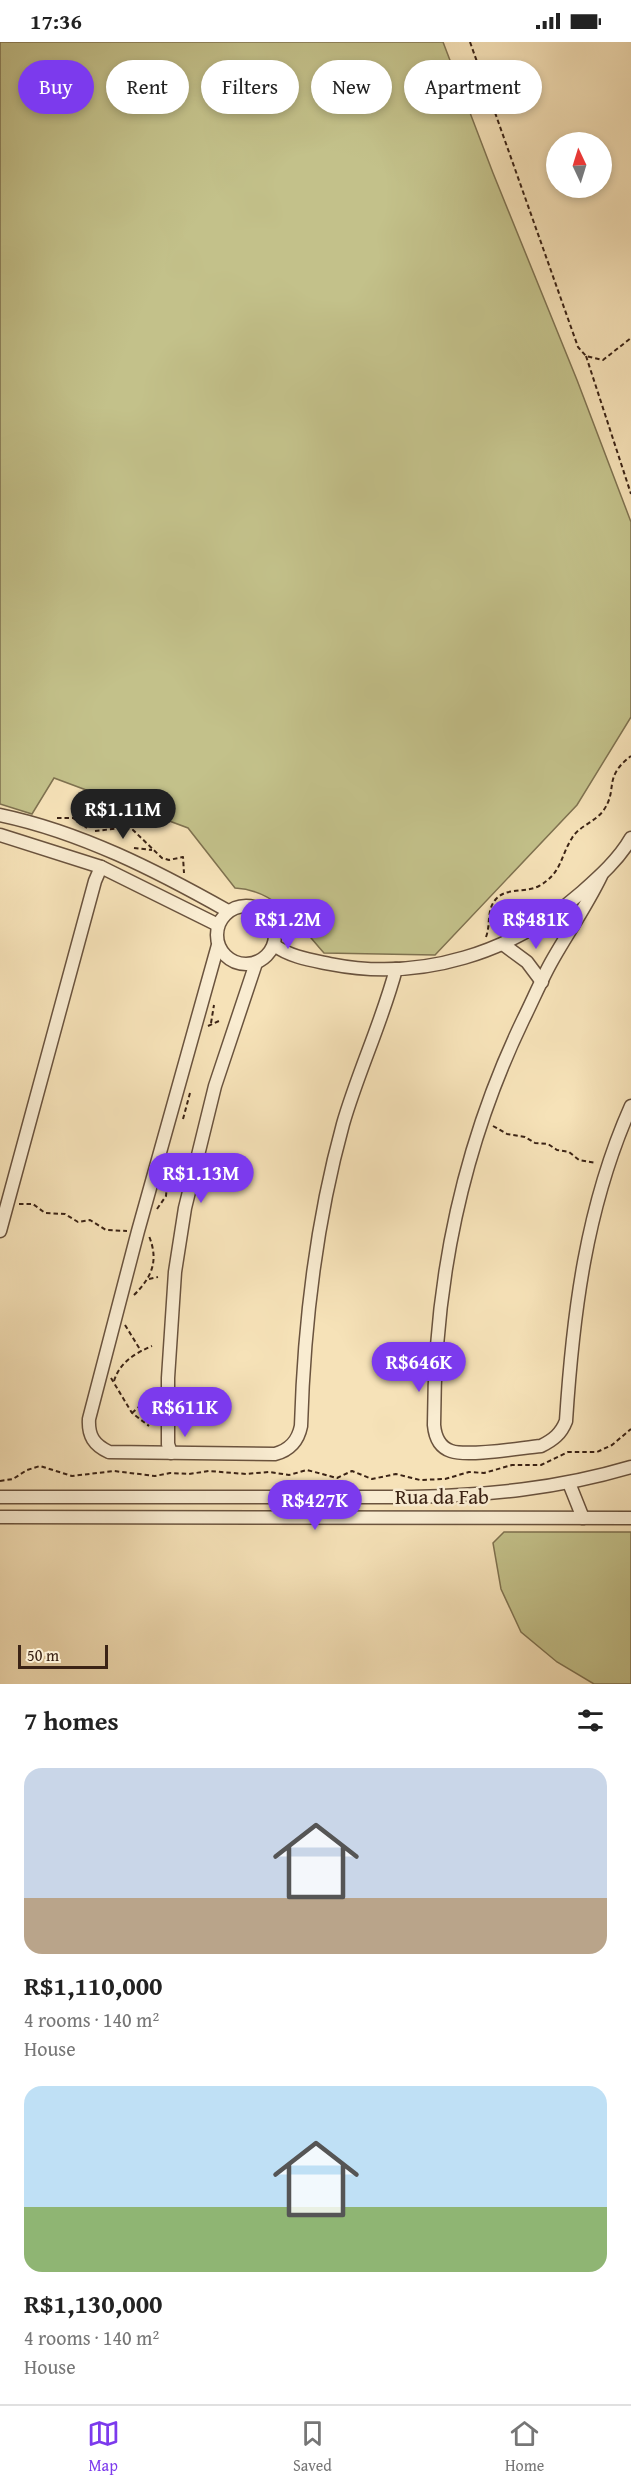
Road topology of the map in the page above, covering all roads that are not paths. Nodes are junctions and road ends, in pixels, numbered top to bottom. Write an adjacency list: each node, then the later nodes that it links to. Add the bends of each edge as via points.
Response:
1 (0, 815): 6 (street, via 123,856)
2 (0, 835): 4 (street)
3 (629, 847): 5 (street)
4 (101, 867): 7 (street); 15 (street)
5 (601, 876): 10 (street, via 549,919); 13 (street)
6 (228, 911): 7 (street); 9 (street, via 246,905 264,911 274,927)
7 (218, 925): 8 (street)
8 (218, 945): 11 (street, via 235,962); 16 (street, via 138,1231 88,1432 98,1446 110,1452)
9 (274, 945): 11 (street); 12 (street, via 329,964)
10 (504, 945): 12 (street, via 439,964); 13 (street, via 527,962)
11 (256, 963): 16 (street, via 215,1086 185,1208 175,1272 168,1378)
12 (396, 969): 16 (street, via 343,1124 326,1198 313,1270 297,1440 284,1452 275,1454)
13 (542, 982): 14 (street, via 511,1049 464,1177 451,1238 440,1311 434,1425 439,1442 452,1452 541,1446 563,1429 586,1243 608,1166)
14 (631, 1106)
15 (0, 1231)
16 (171, 1453)
17 (631, 1467): 18 (street)
18 (569, 1483): 19 (street, via 504,1493 412,1497); 21 (street)
19 (0, 1497)
20 (0, 1516): 21 (street, Rua da Fab)
21 (583, 1518): 22 (street, Rua da Fab)
22 (631, 1518)

